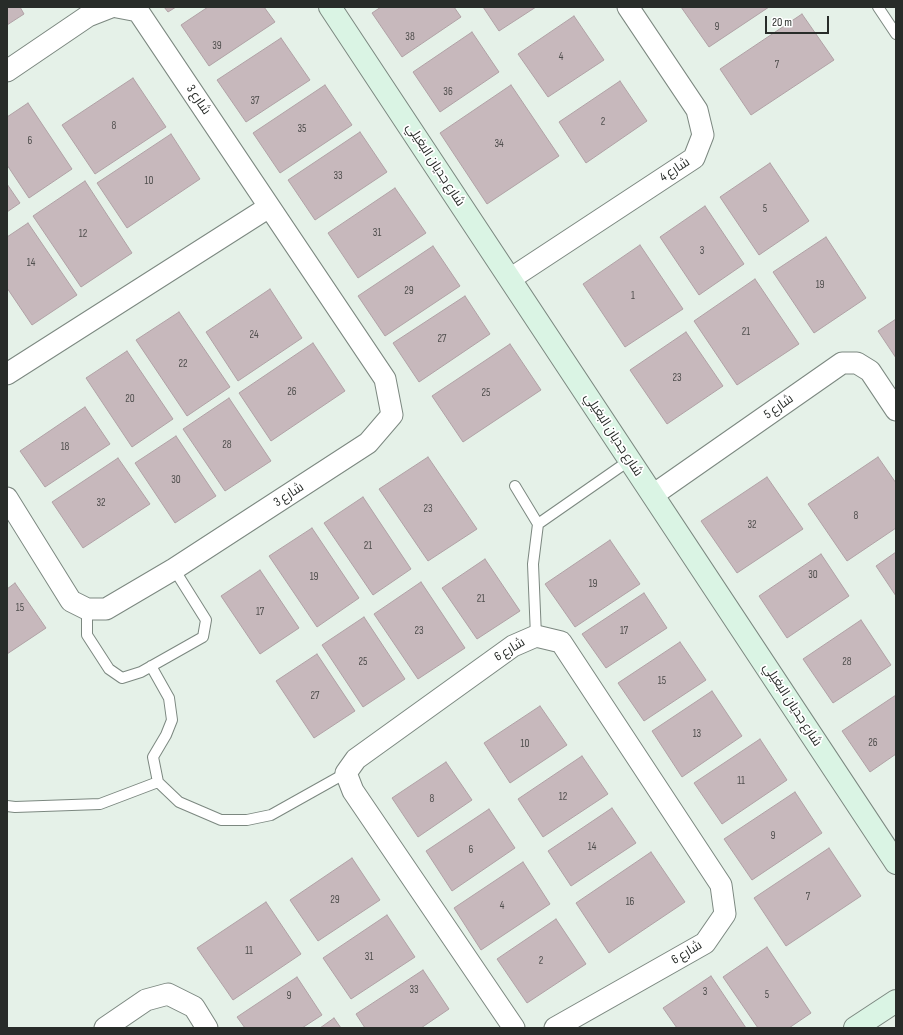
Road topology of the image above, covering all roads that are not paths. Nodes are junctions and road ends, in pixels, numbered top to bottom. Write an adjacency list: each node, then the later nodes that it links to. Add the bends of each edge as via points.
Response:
1 (111, 7): 7 (street, via 88,16)
2 (117, 7): 8 (street, شارع 3, via 138,11)
3 (330, 7): 9 (street, شارع جديان البغيلي)
4 (628, 7): 9 (street, شارع 4, via 697,110 702,135 694,158)
5 (878, 7): 6 (lane)
6 (896, 34)
7 (7, 71)
8 (270, 207): 10 (street); 17 (street, شارع 3, via 385,379 392,415 368,444)
9 (510, 279): 12 (street, شارع جديان البغيلي)
10 (7, 374)
11 (896, 410): 14 (street, شارع 5, via 870,371 857,363 842,363)
12 (630, 460): 14 (street, شارع جديان البغيلي); 16 (lane)
13 (515, 486): 16 (lane)
14 (653, 495): 24 (street, شارع جديان البغيلي)
15 (7, 498): 18 (street, شارع 3, via 71,602)
16 (538, 524): 19 (lane, via 533,564)
17 (174, 569): 18 (street, شارع 3, via 106,609); 20 (lane, via 206,620 203,636)
18 (87, 609): 20 (lane, via 87,635 109,669 122,678)
19 (536, 636): 21 (street, شارع 6, via 513,646 356,758); 29 (street, شارع 6, via 561,642 721,885 726,914 705,943)
20 (151, 666): 22 (lane, via 169,698 172,720 153,757)
21 (346, 773): 22 (lane, via 271,815 247,820 221,820 179,802); 28 (street, via 353,792)
22 (158, 782): 23 (lane, via 100,804)
23 (7, 806)
24 (896, 863)
25 (896, 1001): 30 (street)
26 (105, 1028): 27 (street, via 146,1000 168,994 194,1007)
27 (207, 1028)
28 (514, 1028)
29 (555, 1028)
30 (855, 1028)

